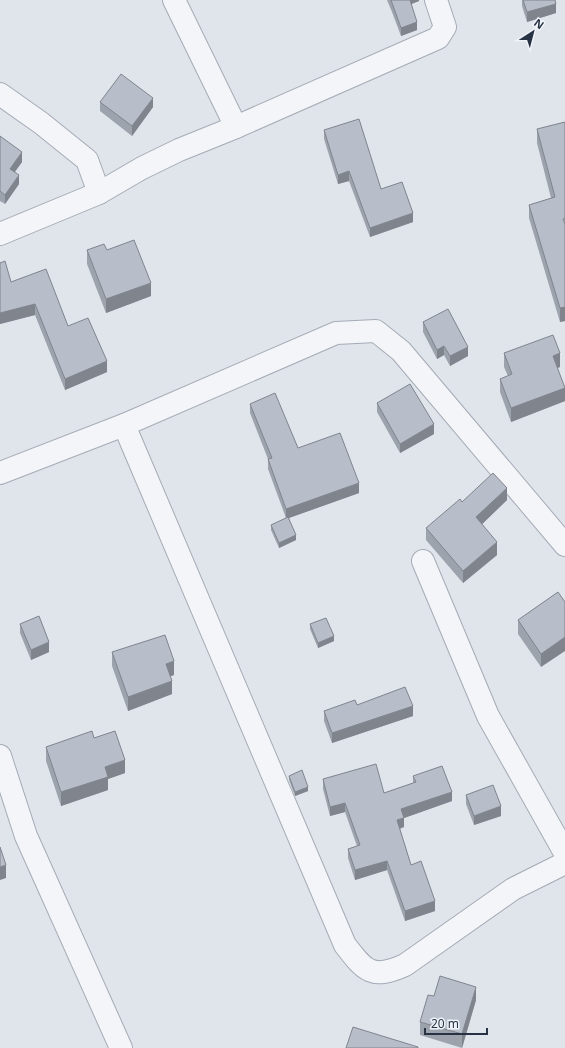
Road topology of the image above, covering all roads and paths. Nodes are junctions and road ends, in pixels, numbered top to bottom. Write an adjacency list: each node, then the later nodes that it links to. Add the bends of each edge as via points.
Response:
1 (174, 0): 4 (street)
2 (436, 0): 4 (street, via 445,27 438,38)
3 (0, 94): 5 (street, via 87,160)
4 (236, 127): 5 (street, via 173,153)
5 (99, 193): 6 (street)
6 (0, 234)
7 (124, 425): 8 (street); 9 (street, via 336,333 376,331 401,352); 13 (street, via 345,945 359,963 374,972 389,972 405,965 513,889)
8 (0, 473)
9 (565, 545)
10 (423, 561): 12 (street, via 488,716)
11 (0, 756): 14 (street, via 26,836)
12 (565, 853)
13 (565, 863)
14 (121, 1048)

